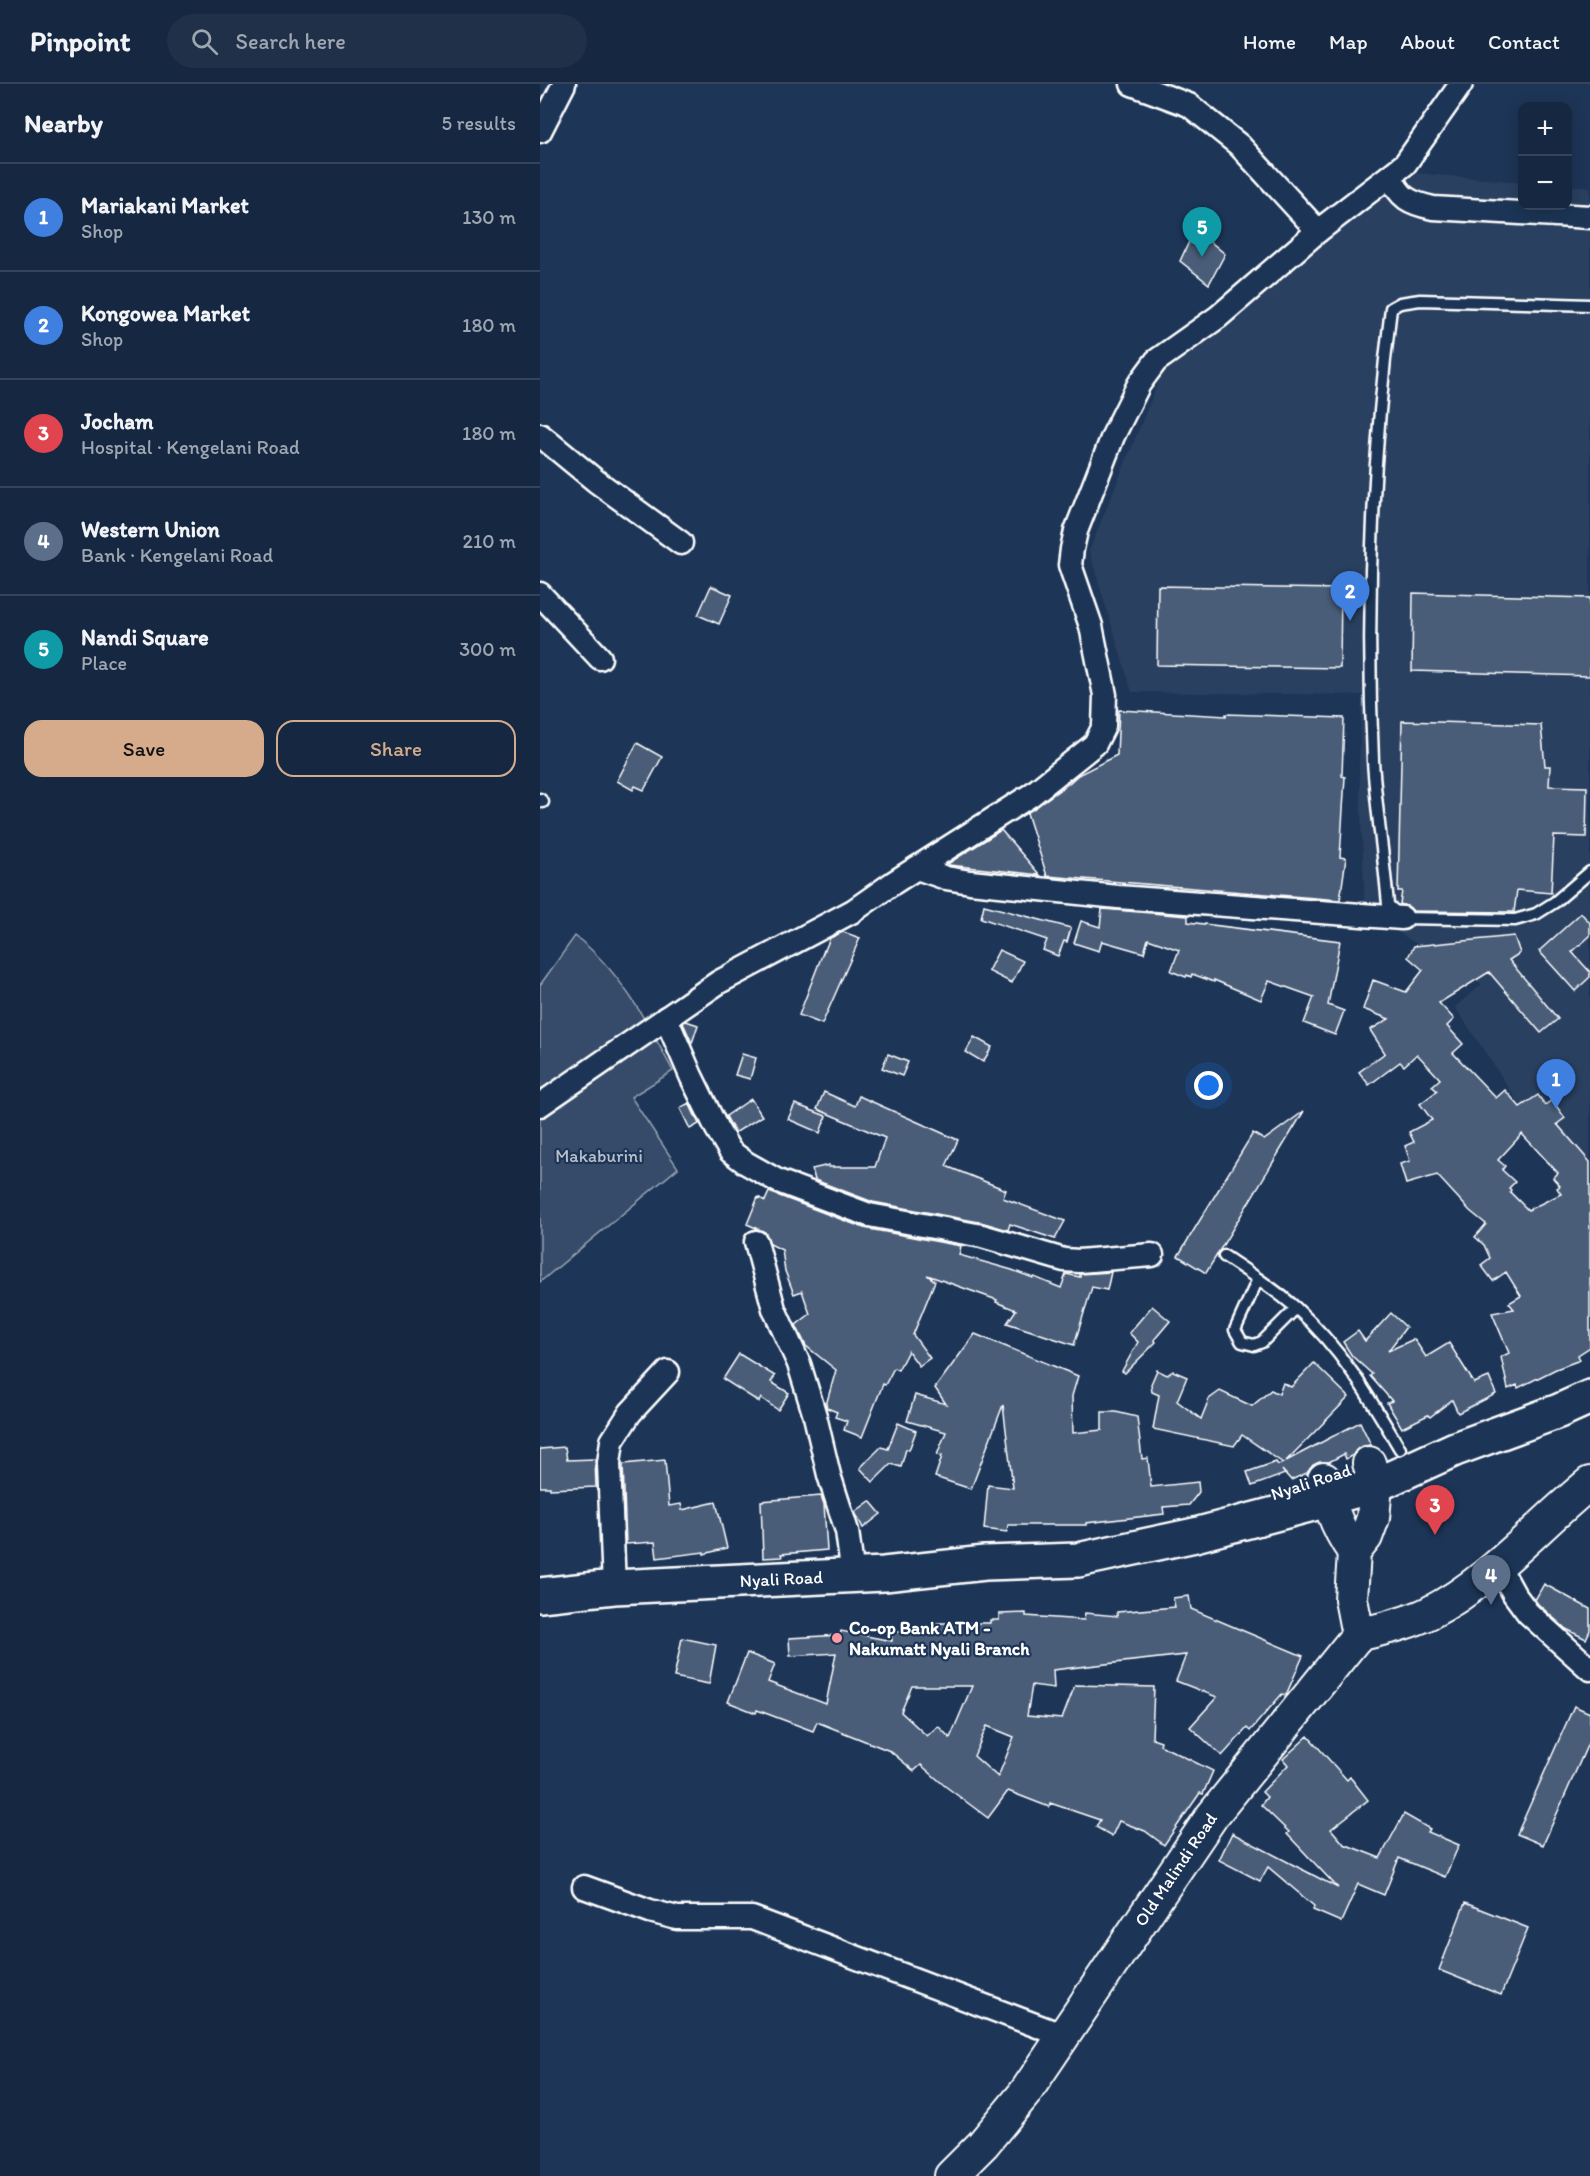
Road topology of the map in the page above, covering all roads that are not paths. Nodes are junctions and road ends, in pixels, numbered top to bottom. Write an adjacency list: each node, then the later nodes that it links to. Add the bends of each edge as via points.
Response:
1 (564, 84): 4 (street)
2 (1132, 84): 7 (street, via 1189,105 1239,145)
3 (1461, 84): 5 (street, via 1405,164)
4 (540, 131)
5 (1391, 176): 6 (street, via 1396,190 1418,205); 7 (street)
6 (1590, 217)
7 (1318, 231): 13 (street, via 1218,317 1156,362 1139,384 1113,436 1076,531 1070,565 1091,626 1105,695 1104,726 1095,744 1031,795)
8 (1590, 305): 15 (lane, via 1420,300 1391,308 1372,518 1371,700 1373,764 1388,905)
9 (540, 435): 10 (street)
10 (681, 543)
11 (540, 594): 12 (street)
12 (600, 658)
13 (917, 867): 15 (street, via 946,878 981,883); 16 (street, via 853,911 719,982)
14 (1590, 872): 15 (lane, via 1555,902 1536,914 1515,920)
15 (1402, 918)
16 (666, 1018): 17 (street); 19 (street, via 691,1077 730,1151 778,1181 869,1215 982,1236 1064,1260)
17 (540, 1105)
18 (756, 1242): 32 (street, via 774,1309 799,1364 815,1416 847,1532)
19 (1152, 1255)
20 (1224, 1256): 21 (lane)
21 (1258, 1279): 22 (lane); 22 (lane, via 1235,1330 1242,1342 1262,1342)
22 (1296, 1308): 26 (lane, via 1358,1378)
23 (668, 1372): 33 (street, via 630,1413 612,1441 609,1463)
24 (1590, 1374): 26 (highway, Nyali Road)
25 (1590, 1397): 27 (highway, Nyali Road, via 1455,1449)
26 (1400, 1449): 27 (highway, Nyali Road)
27 (1372, 1474): 29 (highway, Nyali Road); 30 (main road, via 1371,1527)
28 (1590, 1483): 31 (main road)
29 (1326, 1489): 30 (main road, via 1344,1538); 32 (highway, Nyali Road, via 1072,1546 1022,1561)
30 (1354, 1552): 35 (main road, via 1351,1599)
31 (1498, 1565): 35 (main road, via 1428,1614); 36 (street, via 1528,1613)
32 (854, 1576): 33 (highway, Nyali Road)
33 (614, 1587): 34 (highway, Nyali Road)
34 (540, 1595)
35 (1358, 1635): 38 (main road, Old Malindi Road, via 1212,1816)
36 (1590, 1669)
37 (584, 1887): 38 (street, via 677,1918 752,1918)
38 (1064, 2036): 39 (main road, Old Malindi Road, via 1026,2093)
39 (951, 2176)

